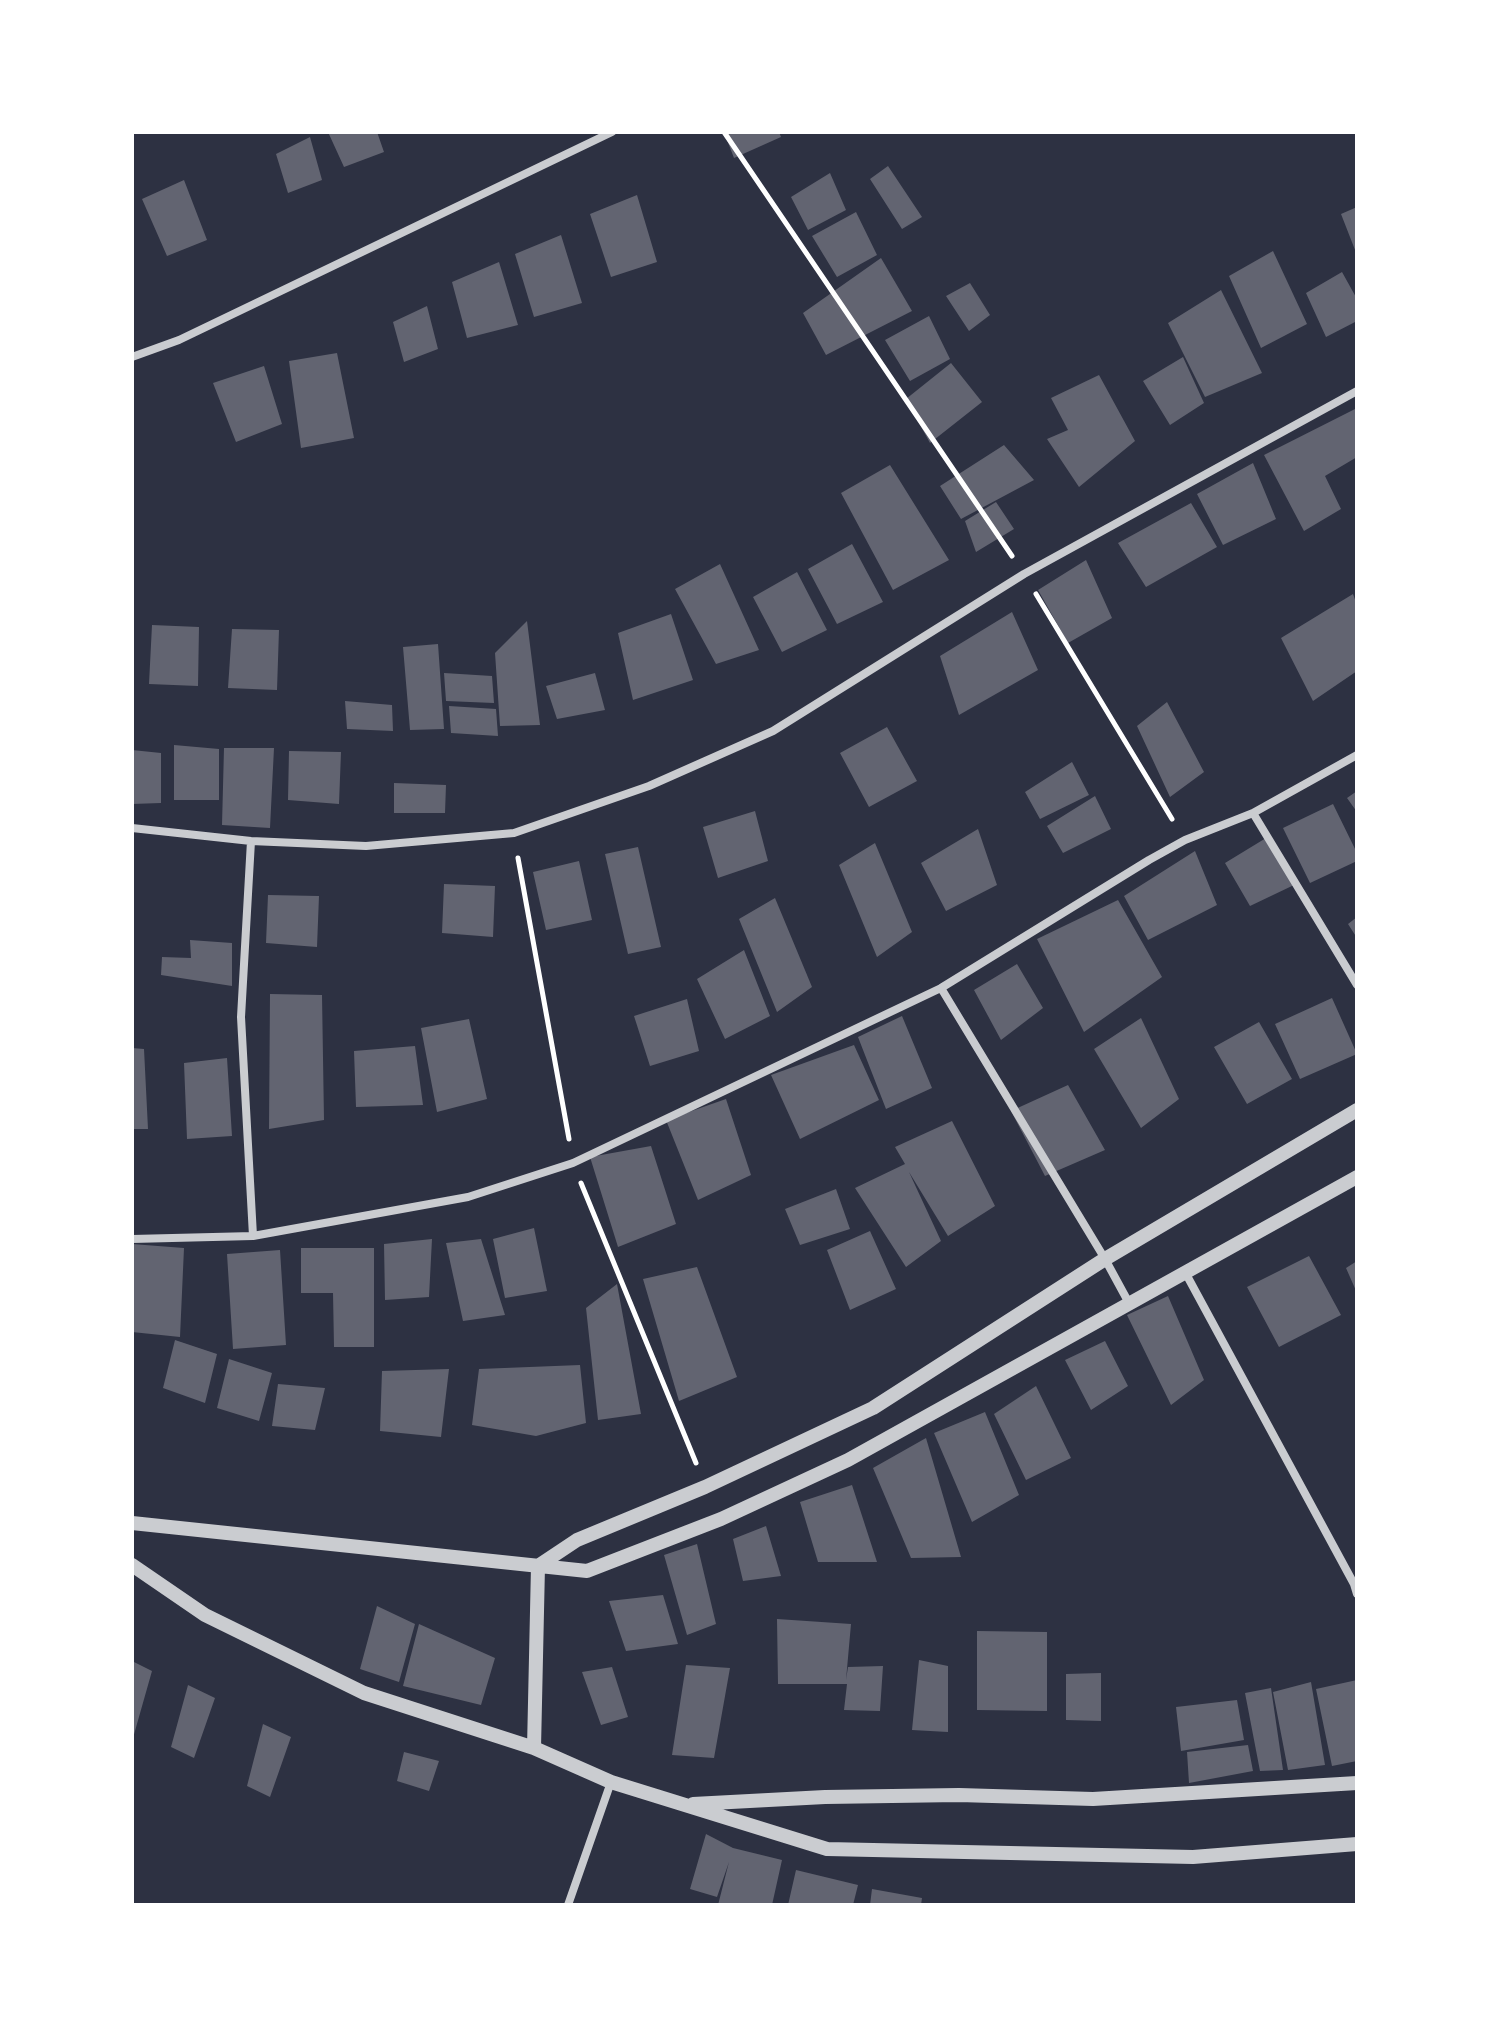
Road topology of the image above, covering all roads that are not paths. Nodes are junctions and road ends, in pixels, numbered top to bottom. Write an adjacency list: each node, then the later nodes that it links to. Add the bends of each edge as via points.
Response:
1 (612, 132): 2 (street, via 179,340)
2 (132, 357)
3 (1357, 391): 7 (street, via 1024,574 773,731 649,786 514,833 366,846)
4 (1357, 755): 5 (street)
5 (1253, 813): 8 (street); 9 (street, via 1185,840)
6 (132, 828): 7 (street)
7 (251, 841): 12 (street, via 241,1017)
8 (1357, 985)
9 (941, 988): 12 (street, via 573,1163 468,1197); 14 (street)
10 (1357, 1110): 14 (street)
11 (1357, 1177): 15 (street)
12 (253, 1236): 13 (street)
13 (132, 1239)
14 (1105, 1259): 16 (street); 19 (street, via 873,1408 577,1540)
15 (1185, 1272): 16 (street); 20 (street)
16 (1130, 1305): 19 (street, via 848,1460 721,1519 587,1571)
17 (132, 1523): 19 (street)
18 (132, 1565): 21 (street, via 205,1615 364,1693)
19 (538, 1566): 21 (street)
20 (1357, 1594)
21 (534, 1748): 22 (street)
22 (611, 1782): 24 (street); 26 (street)
23 (1357, 1783): 24 (street, via 1093,1799 885,1796)
24 (684, 1804): 25 (street, via 827,1849 1193,1857)
25 (1357, 1844)
26 (568, 1905)

